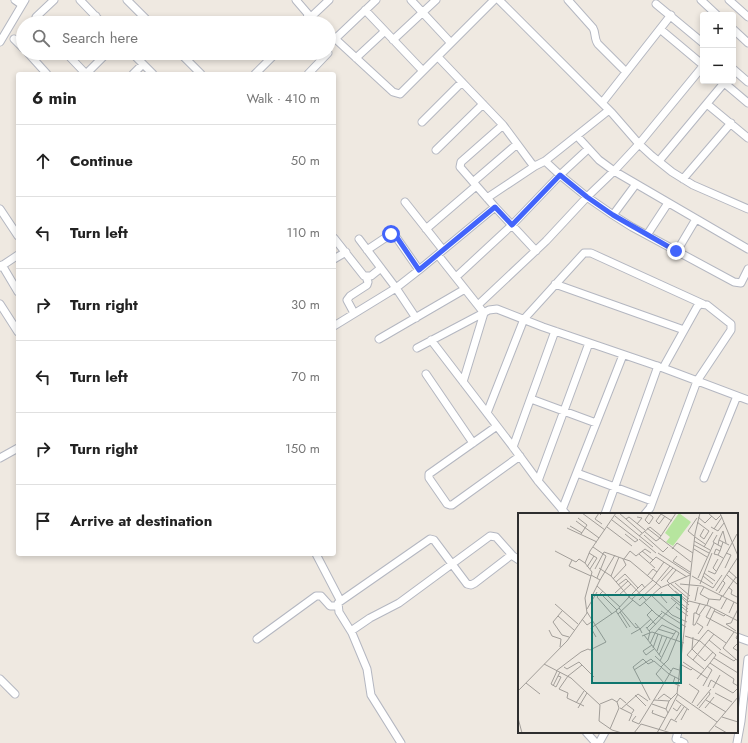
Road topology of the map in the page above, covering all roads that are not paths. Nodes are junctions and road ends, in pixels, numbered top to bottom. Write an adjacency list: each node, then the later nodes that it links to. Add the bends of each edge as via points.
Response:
1 (15, 0): 15 (street)
2 (54, 0): 21 (street)
3 (80, 0): 22 (street)
4 (127, 0): 23 (street)
5 (296, 0): 24 (street)
6 (329, 0): 24 (street)
7 (376, 0): 17 (street)
8 (411, 0): 19 (street)
9 (436, 0): 19 (street)
10 (494, 0): 33 (street)
11 (499, 0): 63 (street)
12 (568, 0): 56 (street, via 593,28 598,44)
13 (701, 0): 18 (street)
14 (729, 0): 25 (street)
15 (23, 2): 32 (street)
16 (656, 4): 20 (street)
17 (365, 10): 27 (street); 31 (street)
18 (714, 12)
19 (422, 13): 29 (street); 33 (street)
20 (670, 15): 26 (street); 30 (street)
21 (37, 16)
22 (96, 16)
23 (142, 16)
24 (310, 16)
25 (748, 17)
26 (660, 29): 44 (street); 56 (street)
27 (385, 31): 29 (street); 36 (street)
28 (736, 32): 34 (street)
29 (393, 40): 47 (street)
30 (700, 40)
31 (337, 41): 36 (street)
32 (0, 42)
33 (452, 43): 35 (street)
34 (748, 43)
35 (438, 57): 47 (street); 58 (street)
36 (356, 58): 47 (street, via 396,94 404,91)
37 (37, 60): 48 (street)
38 (73, 60): 49 (street)
39 (100, 60): 50 (street)
40 (139, 60): 45 (street)
41 (187, 60): 53 (street)
42 (269, 60): 54 (street)
43 (322, 60): 55 (street)
44 (700, 63)
45 (143, 64): 51 (street); 52 (street)
46 (700, 70): 73 (street)
47 (423, 71)
48 (46, 72)
49 (84, 72)
50 (88, 72)
51 (135, 72)
52 (151, 72)
53 (199, 72)
54 (257, 72)
55 (310, 72)
56 (626, 72): 63 (street)
57 (736, 72): 59 (street)
58 (462, 82): 64 (street); 67 (street)
59 (748, 82)
60 (722, 84): 65 (street)
61 (726, 84): 62 (street)
62 (748, 102)
63 (602, 103): 66 (street)
64 (483, 104): 69 (street); 75 (street)
65 (707, 104): 68 (street); 77 (street)
66 (609, 110): 70 (street); 73 (street)
67 (422, 122)
68 (731, 123): 71 (street); 81 (street)
69 (503, 125): 72 (street); 82 (street, via 460,164 461,169)
70 (577, 136): 74 (street); 76 (street)
71 (748, 138)
72 (517, 144): 78 (street); 82 (street)
73 (639, 144): 77 (street); 79 (street)
74 (588, 149): 79 (street); 80 (street)
75 (436, 150)
76 (545, 161): 78 (street); 80 (street)
77 (659, 162): 81 (street)
78 (535, 166): 85 (street)
79 (614, 171): 83 (street); 84 (street)
80 (560, 175): 84 (street); 95 (street)
81 (683, 179): 90 (street)
82 (474, 184): 85 (street); 96 (street)
83 (636, 184): 87 (street); 91 (street)
84 (587, 197): 91 (street); 103 (street)
85 (487, 198): 88 (street)
86 (405, 202): 96 (street)
87 (668, 203): 93 (street); 98 (street)
88 (495, 207): 95 (street); 106 (street)
89 (0, 208): 92 (street)
90 (748, 210)
91 (613, 215): 98 (street)
92 (6, 218): 94 (street); 97 (street)
93 (696, 220): 101 (street); 104 (street)
94 (0, 224)
95 (512, 225): 103 (street); 114 (street)
96 (426, 229): 106 (street)
97 (16, 233)
98 (647, 235): 104 (street)
99 (359, 239): 102 (street)
100 (336, 240): 105 (street)
101 (748, 249)
102 (368, 250): 110 (street); 112 (street, via 394,234)
103 (536, 251): 120 (street)
104 (676, 251): 111 (street, via 738,283 741,283)
105 (346, 252): 108 (street); 113 (street)
106 (441, 253): 112 (street); 114 (street)
107 (16, 255): 109 (street)
108 (336, 258)
109 (1, 266): 117 (street)
110 (380, 268): 113 (street); 116 (street)
111 (748, 269)
112 (419, 270): 116 (street)
113 (366, 277): 122 (street, via 367,285 347,300)
114 (456, 277): 118 (street)
115 (555, 284): 121 (street, via 581,255 587,253); 125 (street); 128 (street)
116 (396, 288): 122 (street); 124 (street)
117 (16, 289)
118 (465, 289): 120 (street); 124 (street)
119 (0, 304): 127 (street)
120 (478, 304): 123 (street)
121 (703, 304): 128 (street, via 697,307); 137 (street, via 728,321 732,327)
122 (354, 313): 126 (street)
123 (484, 313): 125 (street, via 497,309); 131 (street); 138 (street)
124 (416, 318): 130 (street)
125 (524, 319): 129 (street); 143 (street)
126 (336, 325)
127 (16, 329)
128 (684, 330): 135 (street)
129 (555, 331): 132 (street); 140 (street)
130 (379, 339)
131 (431, 340): 133 (street); 138 (street)
132 (589, 343): 134 (street); 142 (street)
133 (417, 348)
134 (623, 354): 135 (street); 144 (street)
135 (660, 367): 137 (street); 154 (street)
136 (426, 374): 146 (street)
137 (697, 381): 139 (street); 155 (street)
138 (463, 382): 143 (street)
139 (737, 396): 141 (street); 152 (street)
140 (531, 398): 142 (street); 147 (street)
141 (748, 400)
142 (564, 411): 144 (street); 153 (street)
143 (487, 413): 145 (street)
144 (596, 424): 151 (street)
145 (497, 426): 146 (street); 147 (street)
146 (473, 443): 149 (street, via 429,474 429,478 448,505 452,505)
147 (513, 447): 149 (street)
148 (16, 449): 150 (street)
149 (520, 456): 153 (street)
150 (0, 458)
151 (577, 473): 154 (street); 156 (street)
152 (704, 478)
153 (538, 481): 156 (street)
154 (615, 487): 155 (street); 157 (street)
155 (652, 501): 158 (street)
156 (564, 512)
157 (605, 513)
158 (646, 513)
159 (317, 556): 162 (street)
160 (516, 558): 161 (street, via 496,537 490,536); 161 (street, via 510,556 471,585 467,584)
161 (452, 565): 162 (street, via 434,540 430,539); 163 (street, via 400,603)
162 (338, 603): 163 (street, via 339,612); 165 (street, via 330,606 321,596 316,596)
163 (351, 630): 176 (street, via 367,669 371,695)
164 (738, 637): 166 (street)
165 (258, 639)
166 (748, 641)
167 (748, 659): 170 (street)
168 (0, 679): 169 (street)
169 (15, 694)
170 (739, 713): 171 (street)
171 (738, 728)
172 (587, 733): 177 (street)
173 (604, 733): 178 (street)
174 (678, 733): 179 (street, via 676,739)
175 (738, 733): 180 (street)
176 (401, 743)
177 (596, 743)
178 (599, 743)
179 (684, 743)
180 (737, 743)

